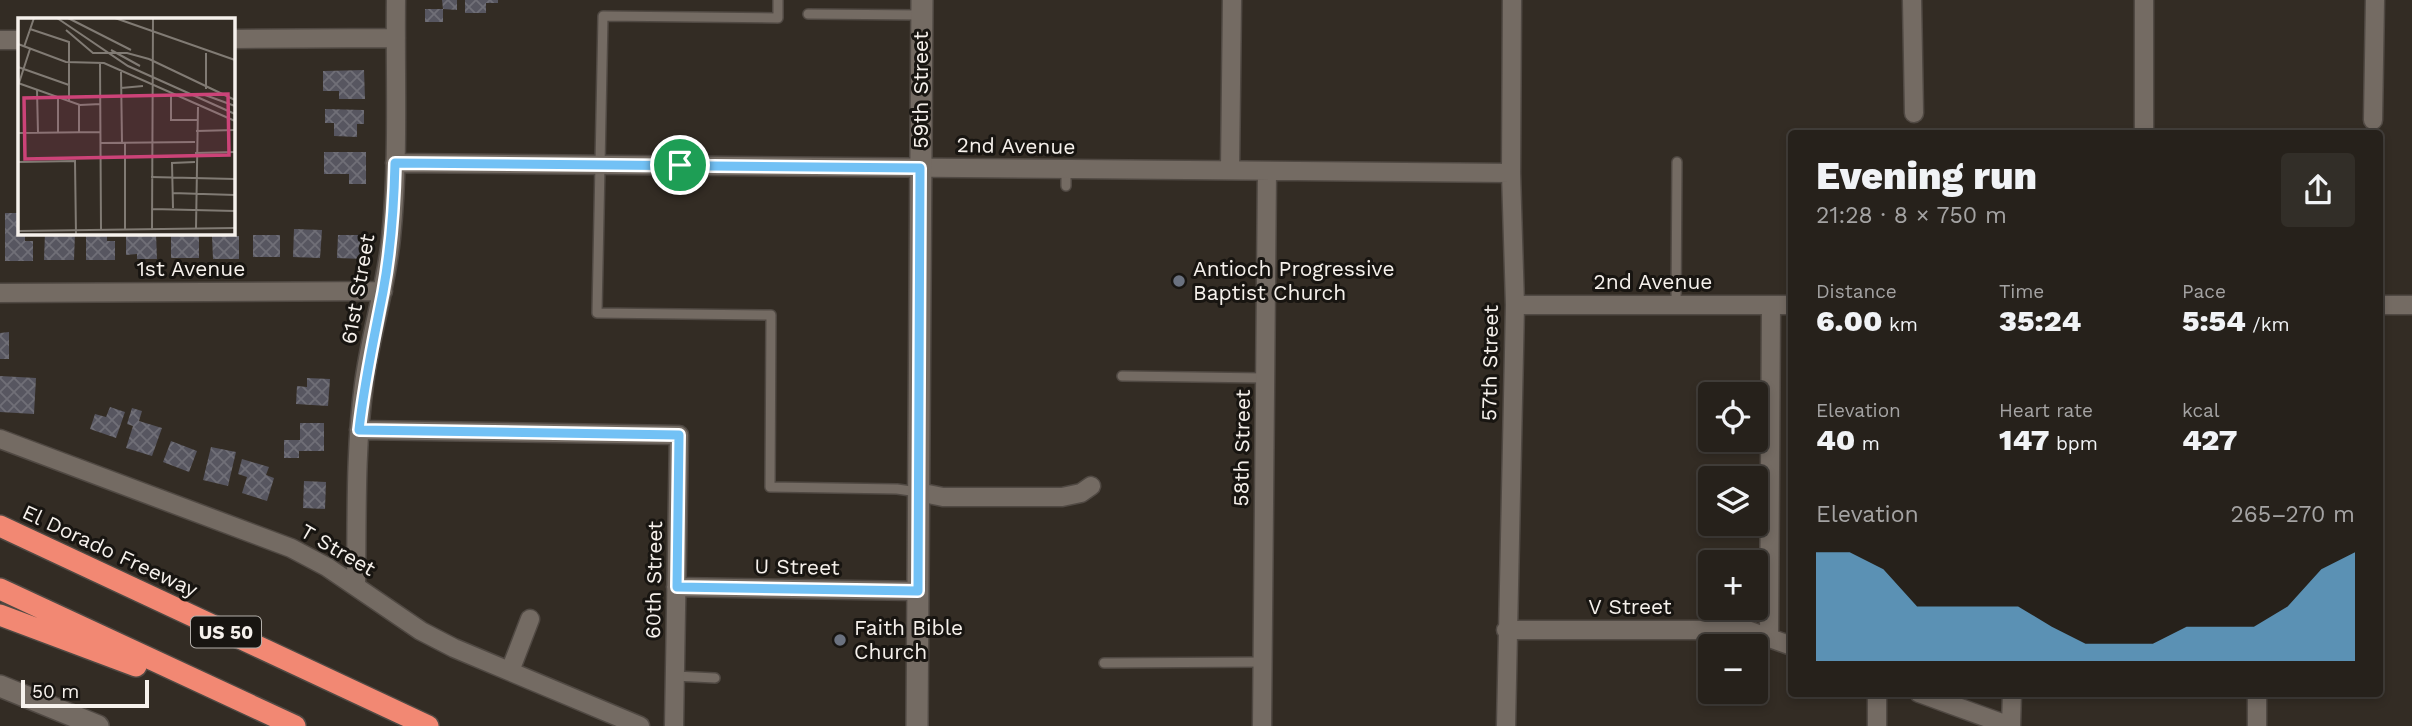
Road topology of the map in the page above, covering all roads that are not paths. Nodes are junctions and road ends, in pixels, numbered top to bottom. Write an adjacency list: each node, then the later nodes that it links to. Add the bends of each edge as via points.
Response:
1 (396, 0): 10 (street, 61st Street)
2 (778, 0): 19 (lane, via 778,18 603,16)
3 (1232, 0): 21 (street)
4 (1512, 0): 23 (street, 57th Street)
5 (1912, 0): 14 (street)
6 (2144, 0): 16 (street)
7 (2375, 0): 15 (street)
8 (922, 7): 9 (lane); 20 (street, 59th Street)
9 (808, 14)
10 (396, 38): 11 (street); 18 (street, 61st Street)
11 (234, 39)
12 (0, 40): 13 (street)
13 (18, 40)
14 (1914, 113)
15 (2373, 120)
16 (2144, 130)
17 (1677, 162): 27 (lane)
18 (395, 163): 19 (street, 2nd Avenue); 24 (street, 61st Street)
19 (600, 165): 20 (street, 2nd Avenue); 37 (lane, via 597,313 771,315 770,487)
20 (920, 168): 21 (street, 2nd Avenue, via 1066,177); 37 (street, 59th Street)
21 (1230, 170): 22 (street, 2nd Avenue)
22 (1267, 171): 23 (street, 2nd Avenue); 33 (street, 58th Street, via 1260,311)
23 (1511, 173): 26 (street, 57th Street)
24 (383, 291): 25 (street, 1st Avenue); 34 (street, 61st Street)
25 (0, 293)
26 (1515, 305): 27 (street, 2nd Avenue); 47 (street, 57th Street)
27 (1676, 305): 28 (street, 2nd Avenue)
28 (1771, 305): 29 (street, 2nd Avenue); 48 (street)
29 (1788, 305)
30 (2383, 305): 31 (street)
31 (2412, 305)
32 (1122, 376): 33 (lane)
33 (1265, 378): 50 (street, 58th Street)
34 (359, 430): 41 (street, 61st Street); 42 (street, 60th Street, via 679,435)
35 (0, 439): 41 (street, T Street, via 278,543)
36 (1091, 486): 37 (street, via 1062,497 943,497)
37 (918, 492): 44 (street, 59th Street)
38 (0, 517): 40 (highway)
39 (0, 526): 40 (highway, El Dorado Freeway / US 50)
40 (24, 537): 62 (highway, El Dorado Freeway / US 50)
41 (356, 585): 52 (street, T Street, via 421,631)
42 (677, 587): 44 (street, U Street); 53 (street, 60th Street)
43 (0, 589): 61 (highway, US 50)
44 (918, 591): 65 (street, 59th Street)
45 (0, 615): 61 (highway)
46 (530, 619): 52 (street)
47 (1506, 630): 48 (street, V Street, via 1747,629); 67 (street, 57th Street)
48 (1769, 638): 49 (street, V Street)
49 (1788, 645)
50 (1263, 662): 51 (lane); 66 (street, 58th Street)
51 (1104, 663)
52 (510, 671): 63 (street, T Street)
53 (675, 676): 54 (lane); 64 (street, 60th Street)
54 (715, 678)
55 (0, 687): 60 (street)
56 (1877, 697): 68 (street)
57 (1930, 697): 69 (street)
58 (2012, 697): 69 (street)
59 (2257, 697): 70 (street)
60 (98, 726)
61 (295, 726)
62 (428, 726)
63 (640, 726)
64 (674, 726)
65 (917, 726)
66 (1262, 726)
67 (1506, 726)
68 (1877, 726)
69 (2011, 726)
70 (2257, 726)

